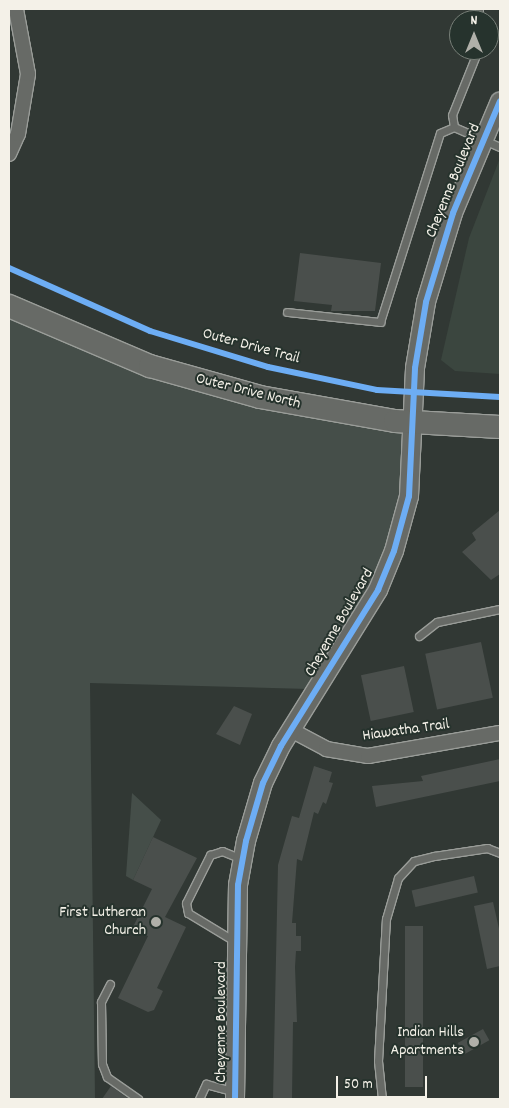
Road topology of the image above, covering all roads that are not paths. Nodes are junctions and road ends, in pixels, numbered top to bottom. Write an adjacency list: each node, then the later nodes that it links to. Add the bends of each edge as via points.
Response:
1 (16, 9): 6 (street, via 28,74 18,134)
2 (474, 60): 4 (lane, via 452,115)
3 (500, 101): 5 (street, Cheyenne Boulevard)
4 (454, 127): 5 (lane); 8 (lane, via 440,133 380,322)
5 (493, 143): 9 (street, Cheyenne Boulevard, via 453,213 426,302 415,368)
6 (9, 154)
7 (9, 306): 9 (main road, Outer Drive North, via 102,348 205,382 296,404)
8 (287, 312)
9 (415, 422): 10 (main road, Outer Drive North); 13 (street, Cheyenne Boulevard, via 409,496 394,551 378,590)
10 (500, 427)
11 (500, 609): 12 (lane, via 436,622)
12 (420, 636)
13 (291, 730): 14 (street, Hiawatha Trail, via 335,752 368,756); 16 (street, Cheyenne Boulevard, via 263,783)
14 (500, 733)
15 (500, 853): 22 (lane, via 488,848 434,856 414,861 398,878 386,919 378,1061)
16 (242, 859): 17 (street, Cheyenne Boulevard); 17 (lane, via 222,852 210,854 186,903 188,913)
17 (236, 942): 19 (street, Cheyenne Boulevard)
18 (110, 984): 20 (lane, via 101,1002 102,1064 107,1077)
19 (235, 1096): 21 (lane, via 206,1084)
20 (138, 1099)
21 (199, 1099)
22 (382, 1099)

